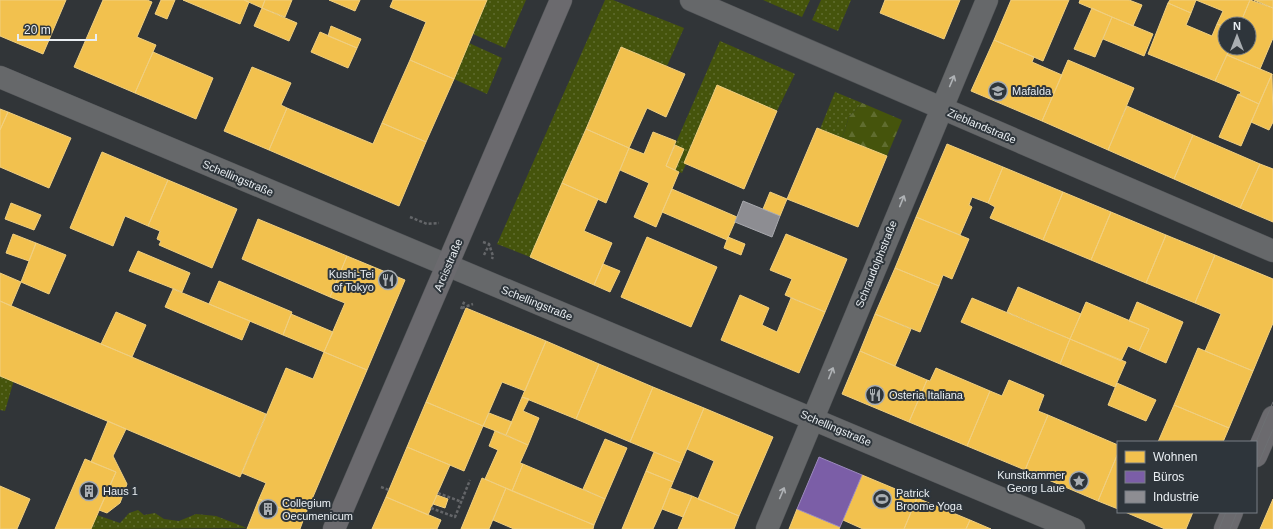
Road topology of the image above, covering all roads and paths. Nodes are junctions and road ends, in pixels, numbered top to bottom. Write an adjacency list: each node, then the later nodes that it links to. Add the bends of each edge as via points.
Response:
1 (561, 0): 7 (main road, Arcisstraße)
2 (690, 0): 5 (street, Zieblandstraße)
3 (987, 0): 5 (street, Schraudolphstraße, one-way to 3)
4 (0, 76): 7 (street, Schellingstraße)
5 (941, 108): 6 (street, Zieblandstraße); 9 (street, Schraudolphstraße, one-way to 5)
6 (1273, 251)
7 (447, 266): 9 (street, Schellingstraße); 18 (main road, Arcisstraße)
8 (1273, 417): 10 (main road)
9 (813, 418): 19 (street, Schraudolphstraße, one-way to 9); 20 (street, Schellingstraße)
10 (1257, 454)
11 (470, 480): 15 (path)
12 (381, 487): 13 (path)
13 (389, 490)
14 (438, 492): 15 (path)
15 (462, 502): 16 (path, via 455,517)
16 (431, 508)
17 (1232, 513): 21 (main road)
18 (334, 529)
19 (767, 529)
20 (1074, 529)
21 (1225, 529)

